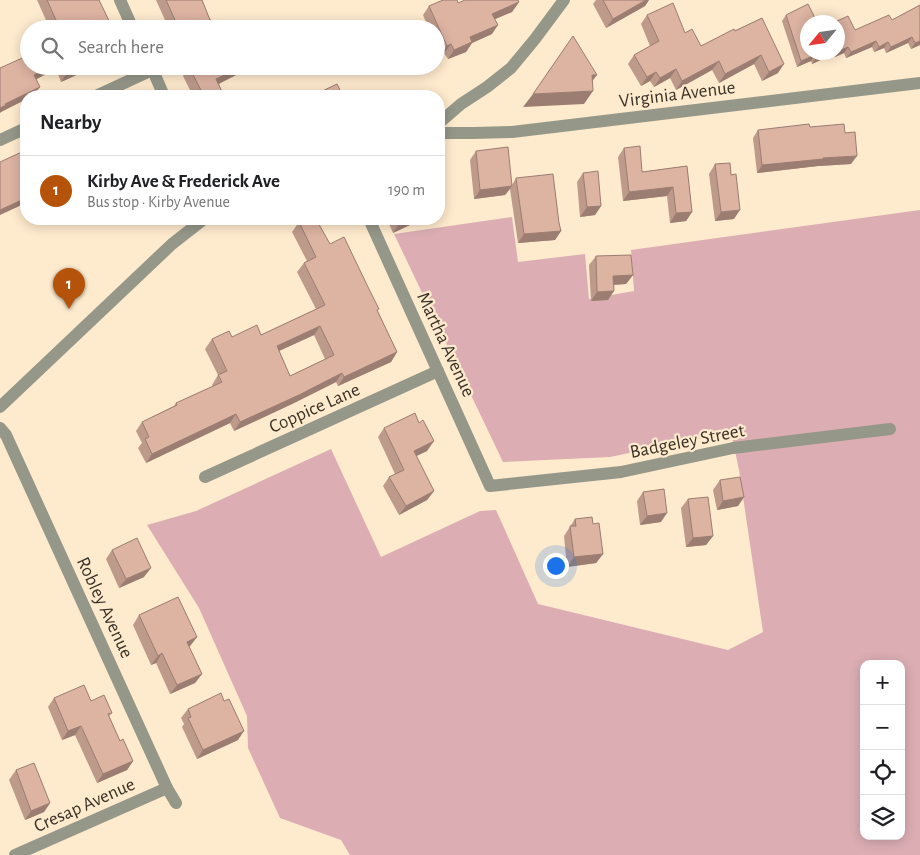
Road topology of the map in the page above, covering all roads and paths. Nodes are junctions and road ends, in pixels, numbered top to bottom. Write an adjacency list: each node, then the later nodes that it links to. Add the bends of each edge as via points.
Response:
1 (120, 0): 3 (street)
2 (564, 0): 9 (street, via 510,68)
3 (129, 20)
4 (138, 75): 7 (street)
5 (155, 75): 8 (street)
6 (920, 83): 11 (street, Virginia Avenue, via 512,132)
7 (108, 90)
8 (161, 90)
9 (445, 118)
10 (20, 131): 12 (street)
11 (445, 133)
12 (0, 140)
13 (196, 225): 16 (street, via 172,244)
14 (372, 225): 15 (street, Martha Avenue)
15 (438, 371): 19 (street, Coppice Lane); 20 (street, Martha Avenue)
16 (0, 407)
17 (0, 428): 21 (street, Robley Avenue)
18 (890, 429): 20 (street, Badgeley Street, via 733,448 621,472)
19 (205, 477)
20 (490, 486)
21 (167, 788): 22 (street, Robley Avenue); 23 (street, Cresap Avenue)
22 (176, 803)
23 (15, 855)

